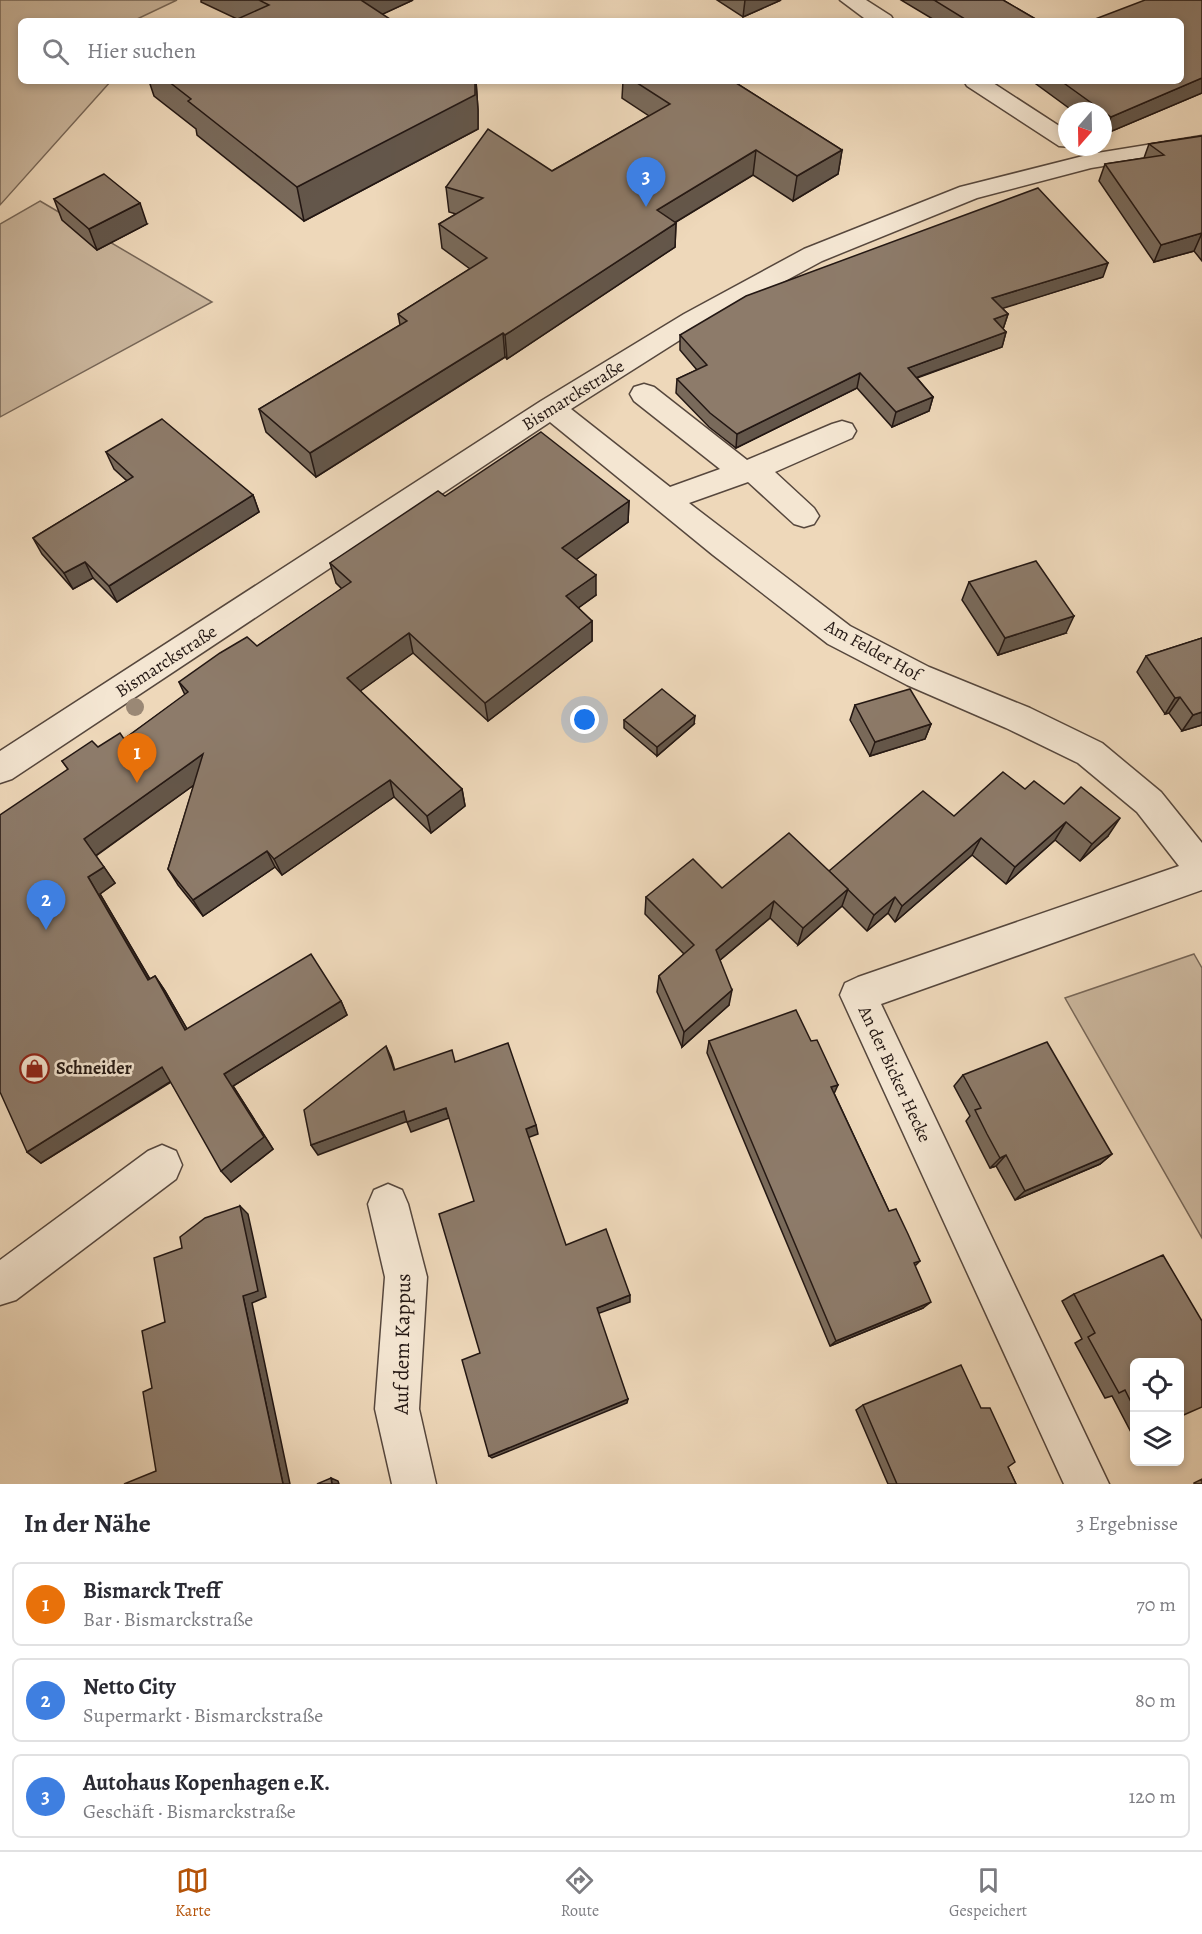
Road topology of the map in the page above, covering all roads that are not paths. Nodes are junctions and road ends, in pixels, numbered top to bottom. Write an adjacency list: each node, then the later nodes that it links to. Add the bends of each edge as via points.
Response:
1 (851, 0): 2 (street)
2 (878, 18)
3 (980, 84): 4 (street)
4 (1058, 135)
5 (1202, 143): 6 (street, Bismarckstraße)
6 (1112, 151)
7 (1077, 156): 9 (street, Bismarckstraße, via 969,192 813,255 693,321)
8 (644, 394): 11 (street)
9 (551, 408): 12 (street, Am Felder Hof); 14 (street, Bismarckstraße)
10 (842, 430): 11 (street)
11 (748, 470): 12 (street); 13 (street)
12 (666, 500): 15 (street, Am Felder Hof, via 839,635 918,676 1018,717 1090,753 1149,802)
13 (804, 516)
14 (0, 769)
15 (1202, 871): 20 (street, An der Bicker Hecke, via 858,995)
16 (162, 1165): 18 (street, via 2,1285)
17 (388, 1204): 19 (street, Auf dem Kappus, via 406,1277 397,1409)
18 (0, 1281)
19 (414, 1484)
20 (1087, 1484)

